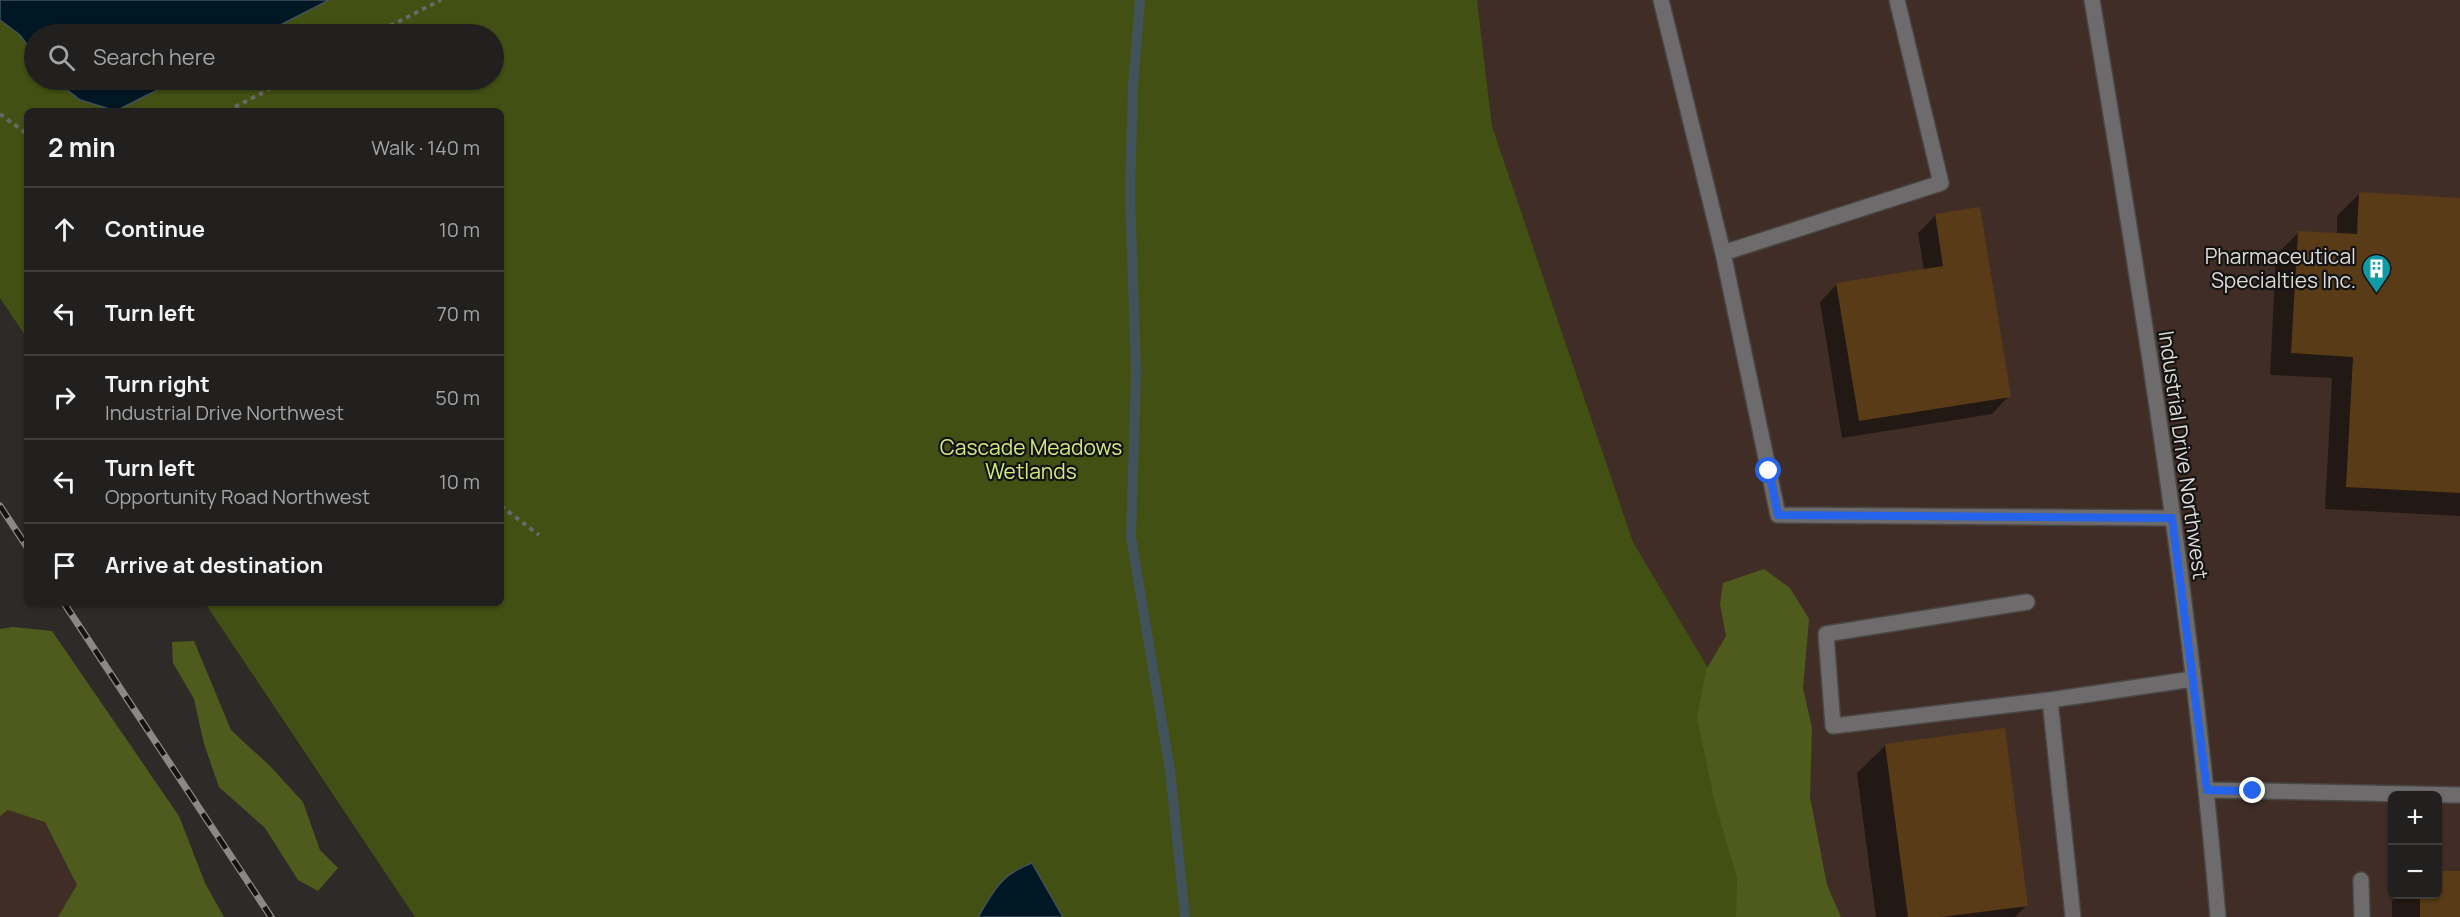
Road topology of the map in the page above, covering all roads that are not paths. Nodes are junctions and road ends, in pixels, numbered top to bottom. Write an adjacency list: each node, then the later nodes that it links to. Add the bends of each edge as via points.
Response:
1 (1662, 0): 4 (street)
2 (1897, 0): 4 (street, via 1941,183)
3 (2092, 0): 5 (street, Industrial Drive Northwest)
4 (1723, 253): 5 (street, via 1778,515)
5 (2172, 518): 7 (street, Industrial Drive Northwest)
6 (2027, 602): 8 (street, via 1826,634 1833,726)
7 (2193, 679): 8 (street); 9 (street, Industrial Drive Northwest)
8 (2050, 700): 12 (street)
9 (2207, 790): 10 (street); 13 (street, Industrial Drive Northwest)
10 (2460, 795)
11 (2361, 880): 14 (street)
12 (2073, 917)
13 (2218, 917)
14 (2362, 917)

